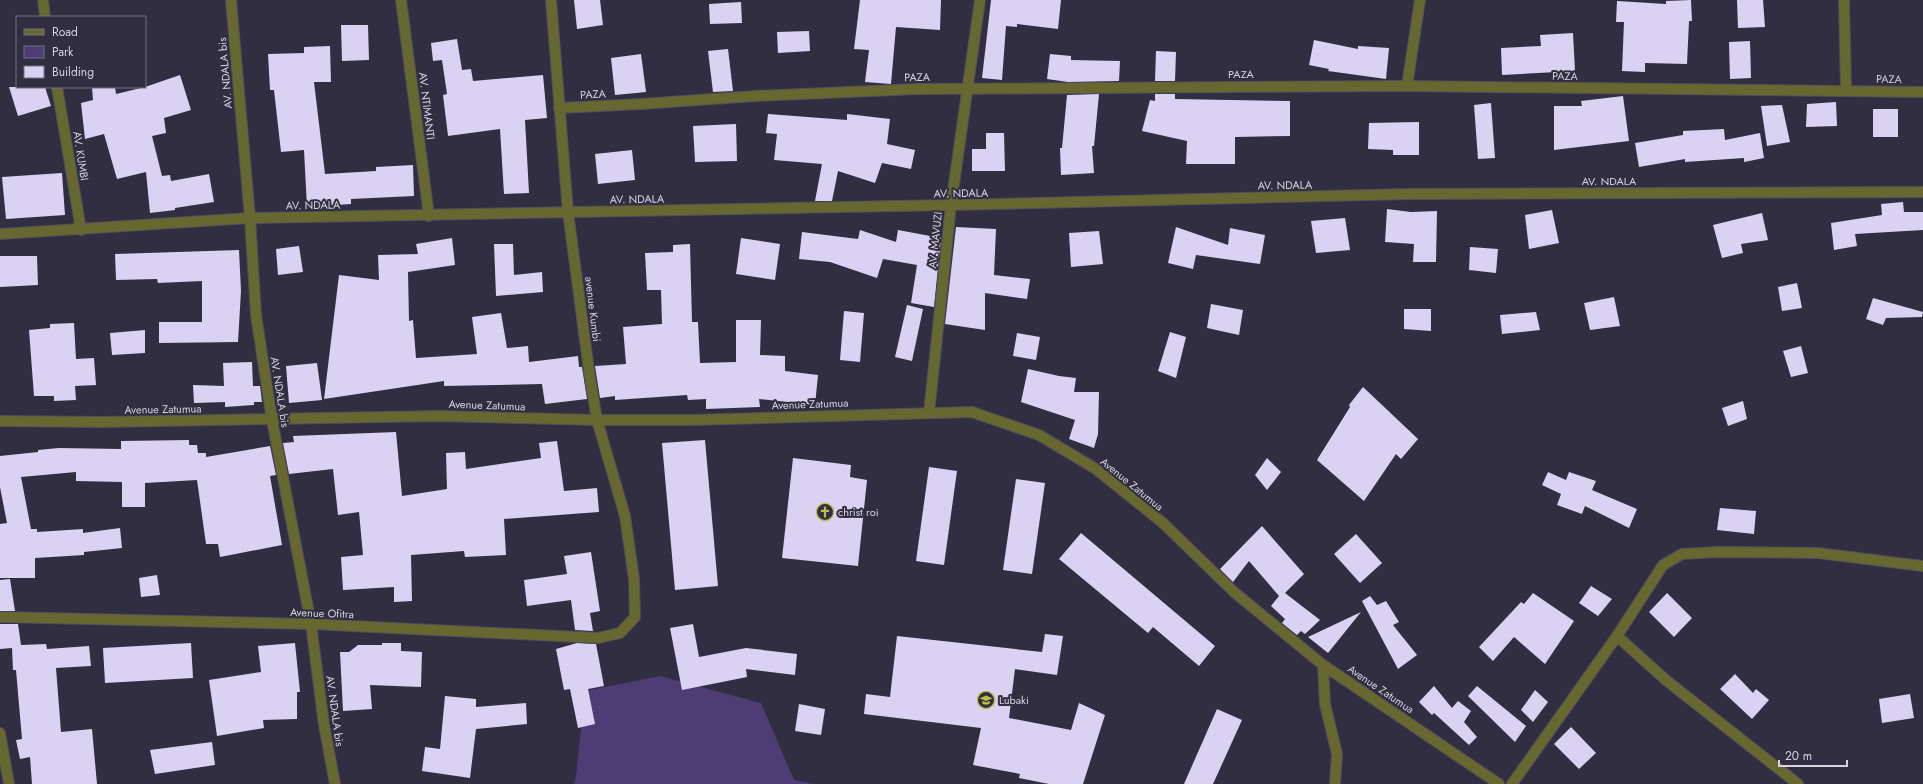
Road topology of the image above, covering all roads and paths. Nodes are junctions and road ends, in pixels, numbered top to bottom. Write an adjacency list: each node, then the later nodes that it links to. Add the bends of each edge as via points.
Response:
1 (43, 0): 8 (street)
2 (231, 0): 19 (street, AV. NDALA bis)
3 (401, 0): 18 (street, AV. NTIMANTI)
4 (552, 0): 14 (street, avenue Kumbi)
5 (980, 0): 11 (street, AV. MAVUZI)
6 (1420, 0): 9 (street)
7 (1844, 0): 12 (street)
8 (45, 16)
9 (1407, 86): 11 (street, PAZA); 12 (street, PAZA)
10 (57, 88): 20 (street, AV. KUMBI)
11 (968, 90): 14 (street, PAZA, via 850,91); 16 (street, AV. MAVUZI)
12 (1846, 91): 13 (street, PAZA)
13 (1923, 92)
14 (559, 108): 17 (street, avenue Kumbi)
15 (1923, 192): 16 (street, AV. NDALA, via 1410,194)
16 (951, 205): 17 (street, AV. NDALA); 22 (street, AV. MAVUZI)
17 (568, 212): 18 (street, AV. NDALA); 24 (street, avenue Kumbi)
18 (429, 216): 19 (street, AV. NDALA)
19 (250, 218): 20 (street, AV. NDALA); 23 (street, AV. NDALA bis, via 256,315)
20 (81, 230): 21 (street, AV. NDALA)
21 (0, 234)
22 (929, 413): 24 (street, Avenue Zatumua, via 692,420); 31 (street, Avenue Zatumua, via 972,412 1039,435 1096,469 1163,523 1234,592)
23 (272, 420): 24 (street, Avenue Zatumua, via 439,416); 25 (street, Avenue Zatumua); 29 (street, AV. NDALA bis)
24 (597, 420): 28 (street, avenue Kumbi, via 625,516 634,579)
25 (0, 421)
26 (1923, 566): 30 (street, via 1818,553 1682,554 1662,565)
27 (0, 617): 29 (street, Avenue Ofitra)
28 (635, 617): 29 (street, Avenue Ofitra, via 620,633 598,638)
29 (311, 624): 34 (street, AV. NDALA bis, via 324,725)
30 (1617, 636): 37 (street); 38 (street, via 1667,681)
31 (1323, 665): 35 (street, via 1325,704 1337,754); 36 (street, Avenue Zatumua)
32 (0, 733): 33 (street)
33 (9, 784)
34 (335, 784)
35 (1335, 784)
36 (1499, 784)
37 (1512, 784)
38 (1798, 784)

